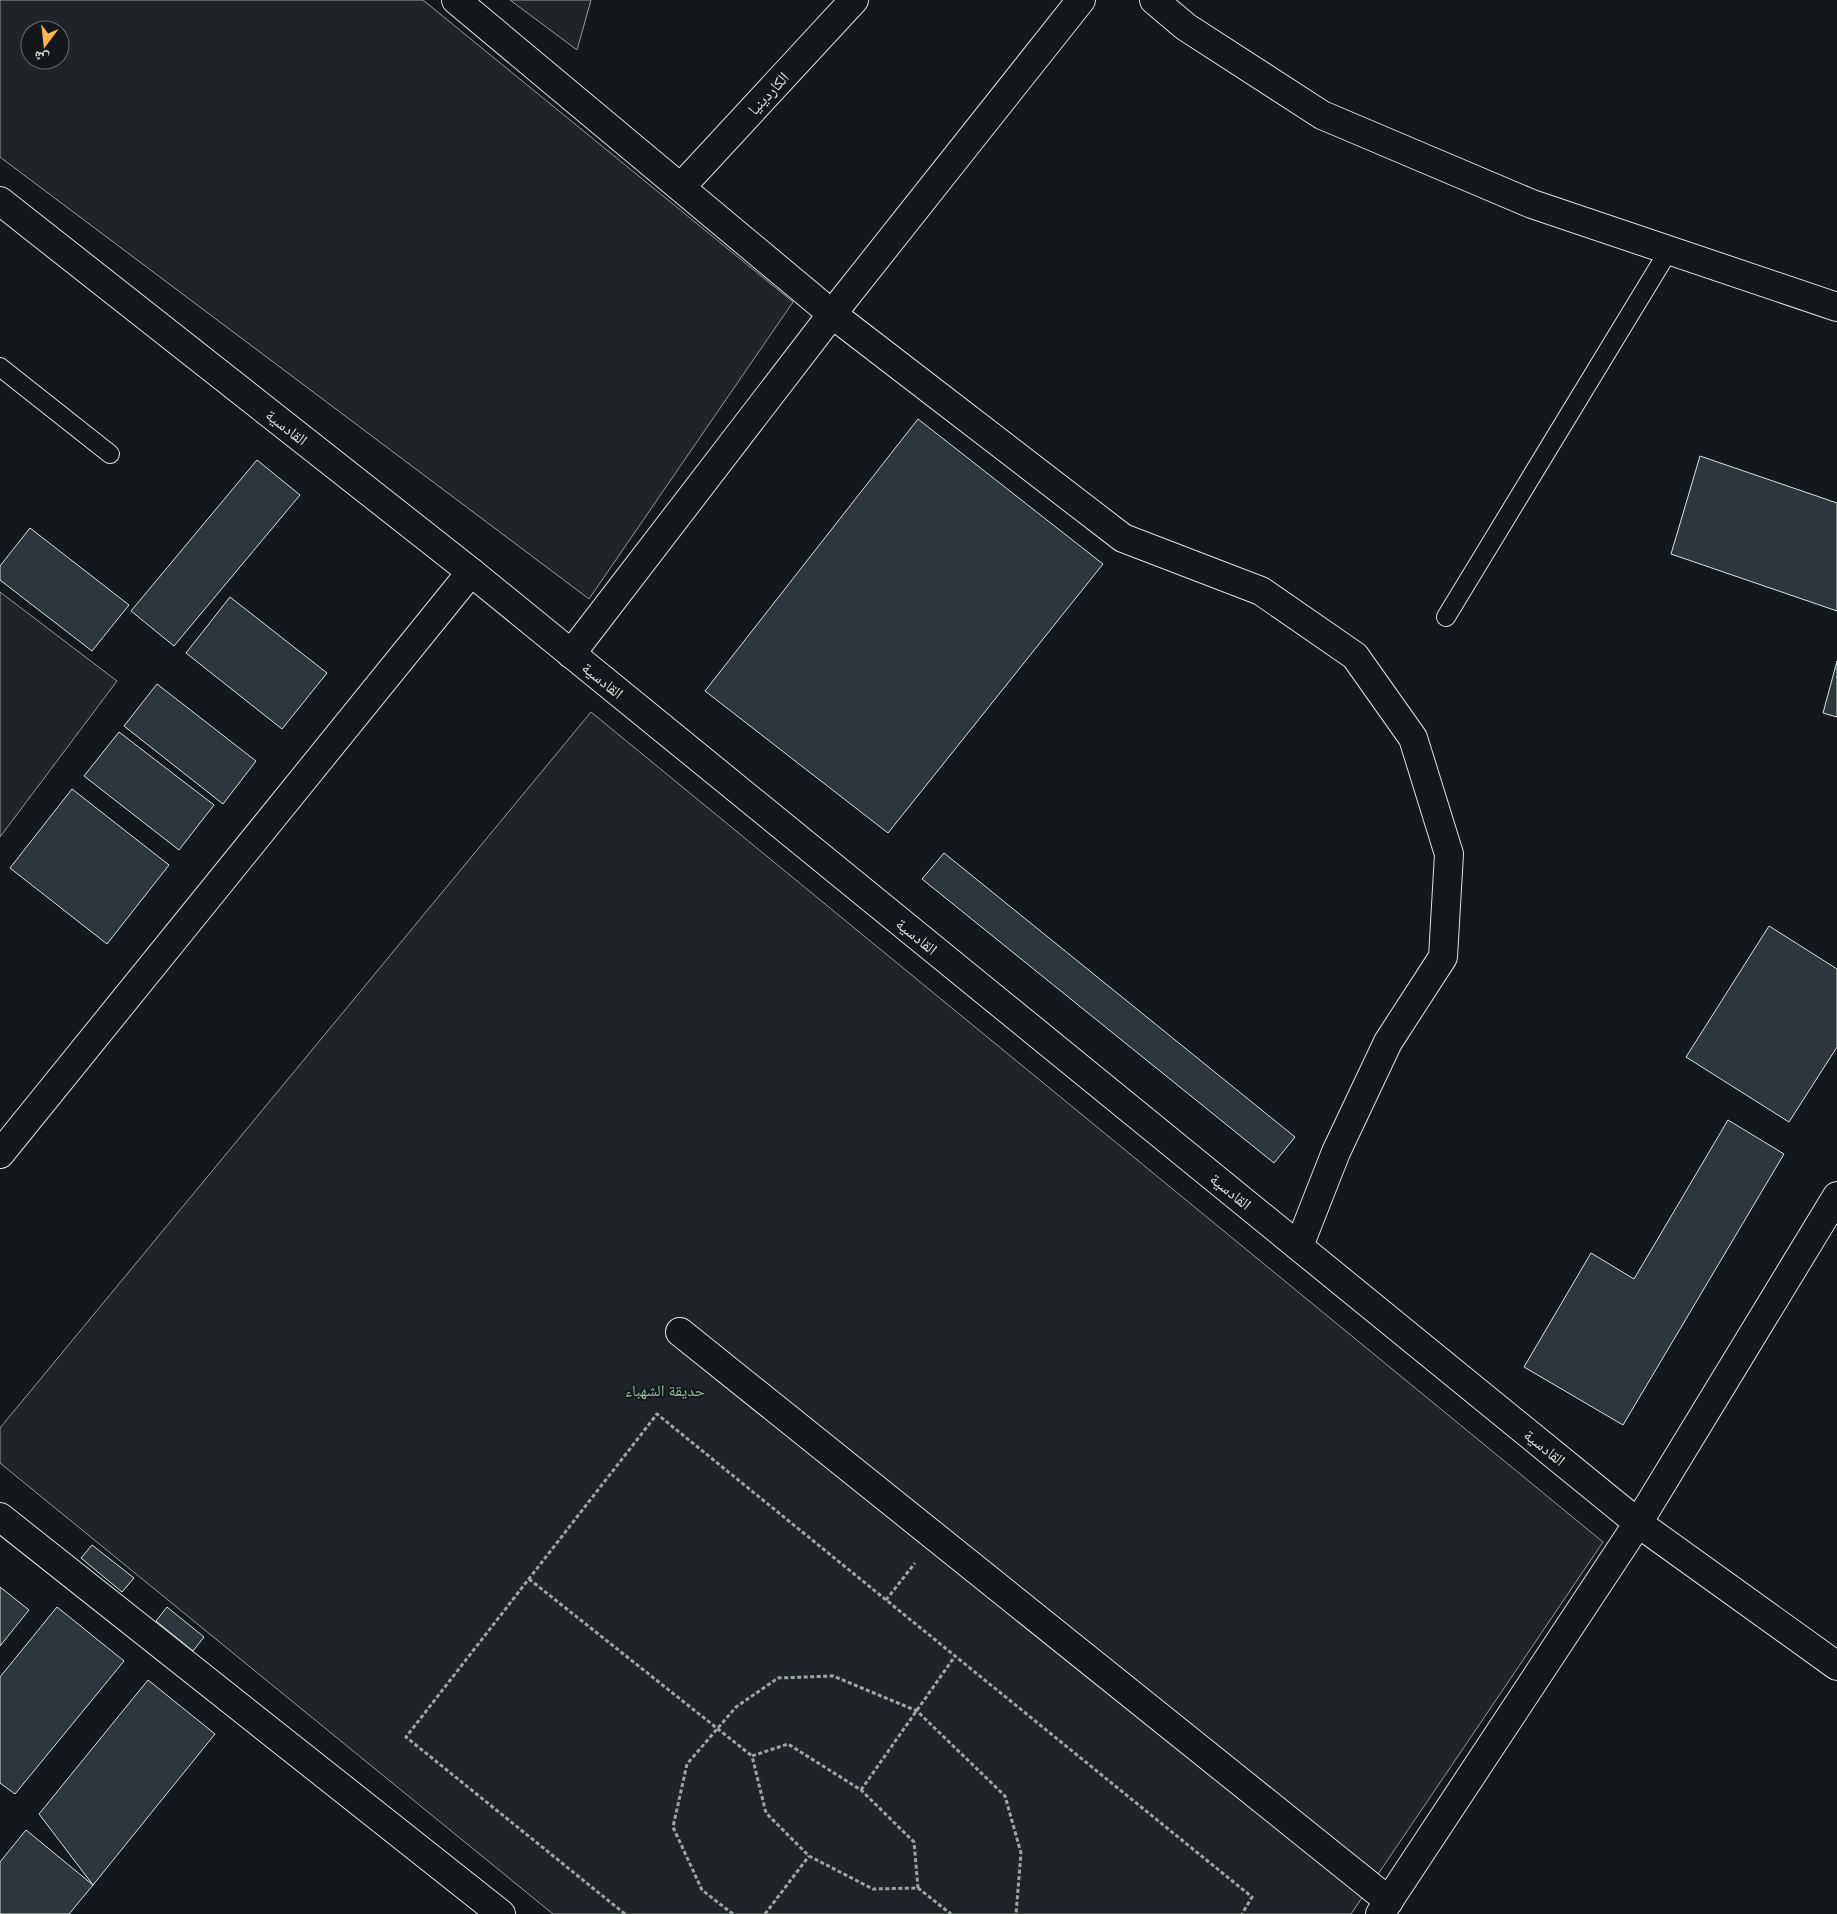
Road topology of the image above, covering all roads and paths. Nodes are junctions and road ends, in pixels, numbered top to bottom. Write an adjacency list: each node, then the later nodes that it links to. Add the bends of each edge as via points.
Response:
1 (456, 0): 5 (street)
2 (854, 0): 5 (street, الكاردينيا)
3 (1081, 0): 9 (street)
4 (1154, 0): 7 (street, via 1186,27 1322,114 1532,204)
5 (682, 186): 9 (street)
6 (0, 202): 12 (street, القادسية)
7 (1669, 250): 8 (street); 13 (lane)
8 (1837, 307)
9 (832, 314): 14 (street); 17 (street, via 1123,538 1260,590 1355,656 1413,738 1449,854 1443,957 1388,1042 1336,1152)
10 (0, 367): 11 (lane)
11 (110, 454)
12 (471, 572): 14 (street, القادسية); 15 (street)
13 (1446, 617)
14 (571, 654): 17 (street, القادسية)
15 (0, 1154)
16 (1837, 1196): 20 (street)
17 (1299, 1246): 20 (street, القادسية)
18 (680, 1332): 21 (street)
19 (0, 1517): 33 (street)
20 (1638, 1523): 25 (street, القادسية); 32 (street)
21 (935, 1536): 23 (path); 32 (street)
22 (529, 1579): 23 (path, via 657,1414); 27 (path); 34 (path, via 406,1737)
23 (886, 1600): 24 (path)
24 (955, 1656): 26 (path); 39 (path, via 1252,1897)
25 (1837, 1666)
26 (917, 1711): 27 (path, via 833,1676 778,1678 736,1708); 29 (path); 38 (path, via 1005,1796 1022,1853)
27 (718, 1728): 28 (path); 35 (path, via 688,1764 673,1827 702,1890)
28 (752, 1756): 29 (path, via 788,1744); 30 (path, via 766,1813)
29 (861, 1790): 31 (path, via 914,1842)
30 (809, 1856): 31 (path, via 873,1889); 36 (path)
31 (918, 1888): 37 (path)
32 (1384, 1907)
33 (501, 1914)
34 (625, 1914)
35 (734, 1914)
36 (765, 1914)
37 (951, 1914)
38 (1016, 1914)
39 (1242, 1914)

